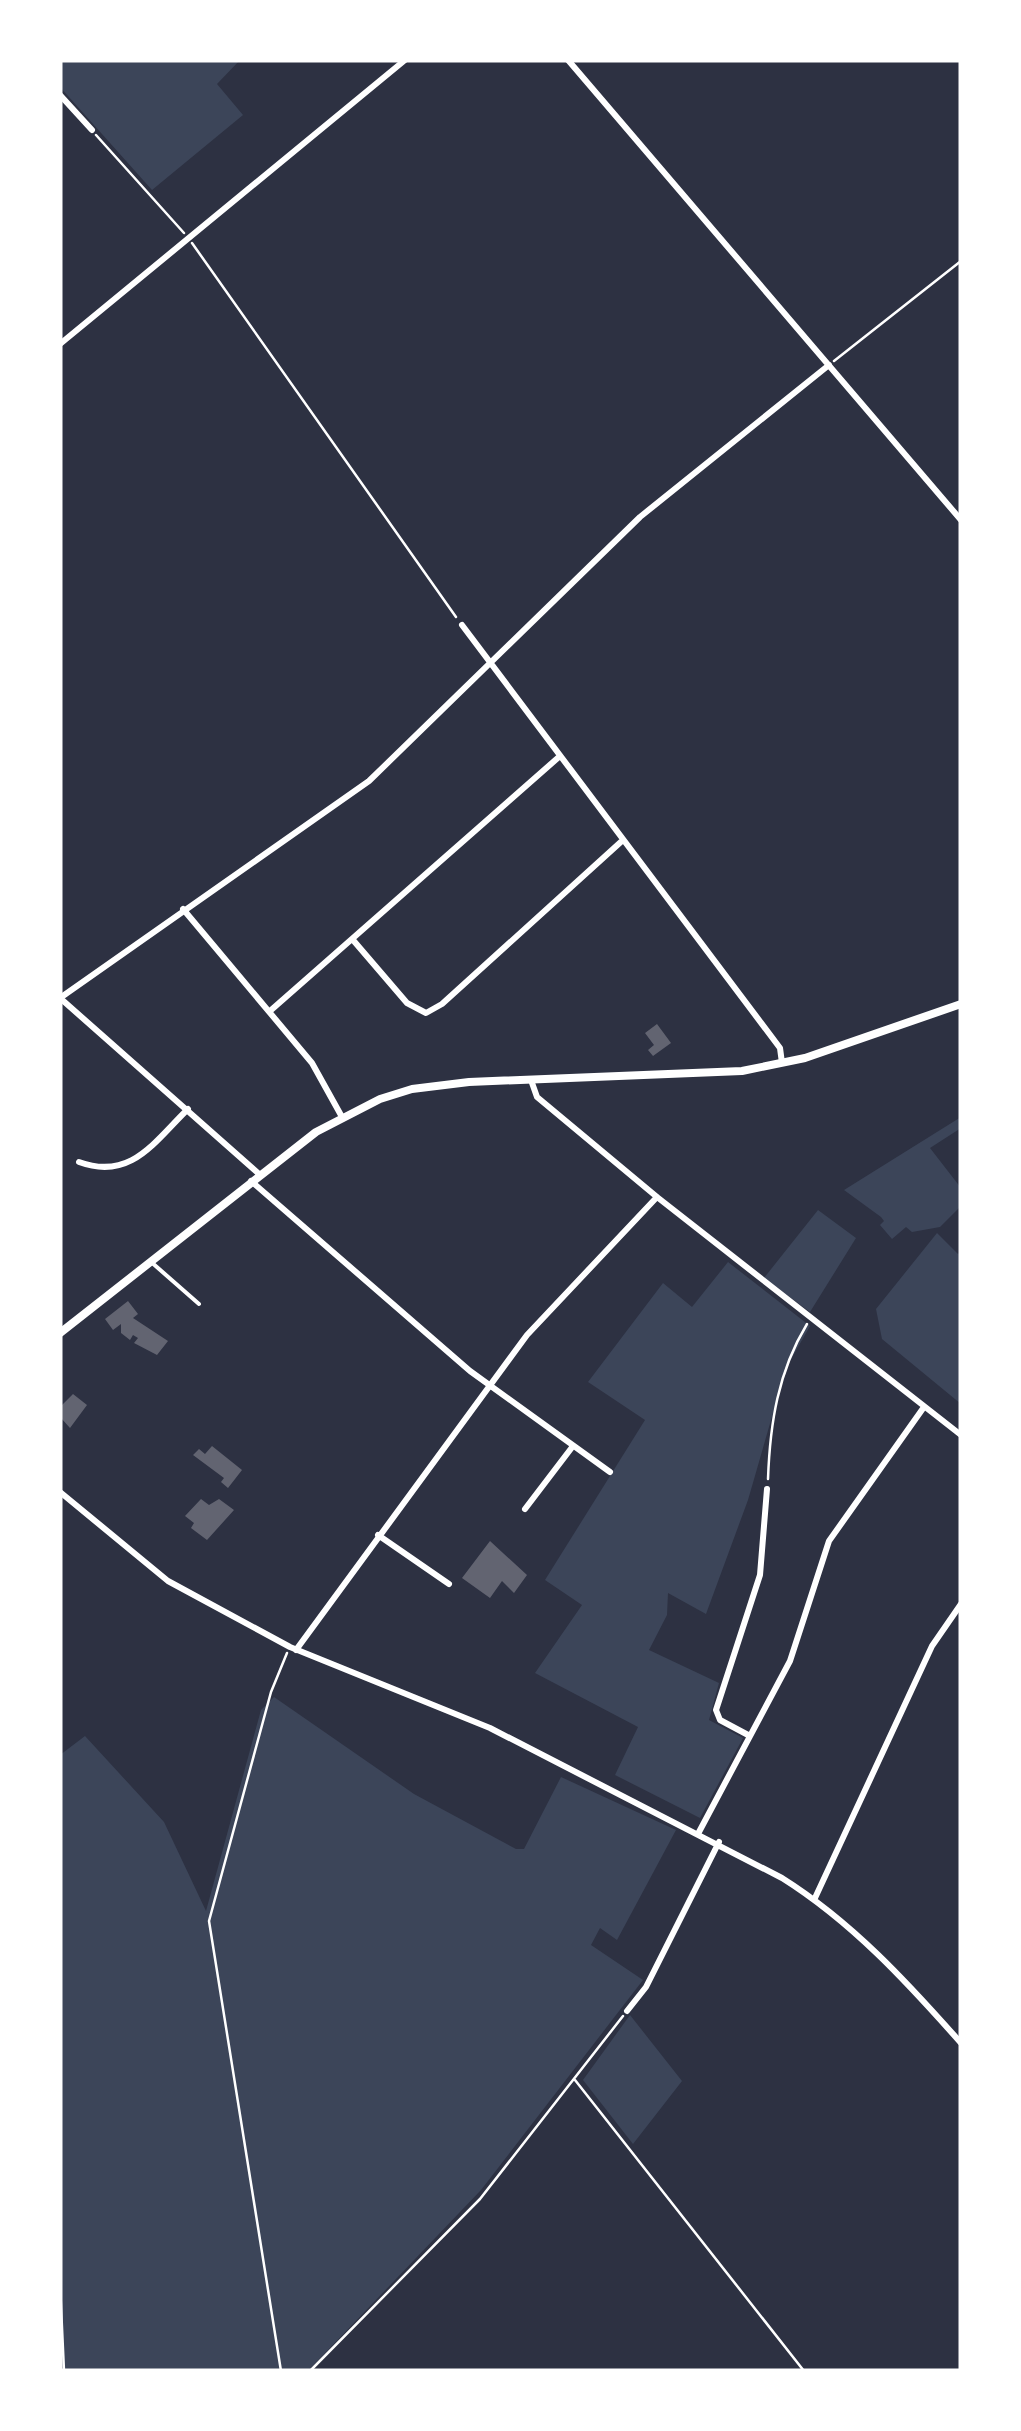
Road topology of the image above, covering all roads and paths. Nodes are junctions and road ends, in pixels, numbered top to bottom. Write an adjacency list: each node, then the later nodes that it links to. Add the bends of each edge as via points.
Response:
1 (405, 60): 5 (street)
2 (568, 60): 8 (street)
3 (60, 95): 4 (street)
4 (92, 130): 5 (path)
5 (188, 237): 7 (street); 10 (path)
6 (961, 261): 8 (path)
7 (60, 344)
8 (829, 365): 9 (street); 11 (street, via 640,517)
9 (961, 520)
10 (462, 625): 11 (street)
11 (490, 663): 12 (street); 14 (street, via 369,781)
12 (560, 756): 13 (street); 15 (street)
13 (623, 840): 15 (street, via 426,1012 406,1003); 19 (street, via 780,1048)
14 (183, 909): 16 (street); 18 (street)
15 (353, 940): 18 (street)
16 (60, 998): 21 (street)
17 (961, 1004): 19 (street)
18 (270, 1011): 22 (street, via 312,1063)
19 (783, 1064): 20 (street, via 742,1072)
20 (530, 1080): 22 (street, via 412,1089); 26 (street, via 537,1097)
21 (188, 1109): 23 (street, via 123,1166); 24 (street)
22 (342, 1117): 24 (street)
23 (79, 1162)
24 (259, 1174): 25 (street)
25 (251, 1181): 27 (street); 31 (street)
26 (657, 1197): 29 (street); 31 (street)
27 (150, 1260): 28 (lane); 30 (street)
28 (200, 1304)
29 (810, 1318): 32 (street); 36 (path, via 782,1374)
30 (60, 1332)
31 (489, 1385): 34 (street); 39 (street)
32 (924, 1407): 33 (street); 43 (street, via 830,1541 790,1661)
33 (961, 1435)
34 (574, 1446): 35 (street); 38 (street)
35 (610, 1472)
36 (767, 1489): 43 (street, via 760,1576 716,1710 720,1720)
37 (60, 1492): 42 (street, via 168,1580)
38 (526, 1509)
39 (378, 1534): 40 (street); 42 (street)
40 (448, 1584)
41 (961, 1604): 46 (street, via 932,1646)
42 (293, 1648): 44 (street, via 490,1728); 52 (path, via 271,1692 209,1920)
43 (750, 1736): 44 (street)
44 (699, 1832): 45 (street)
45 (718, 1842): 46 (street); 47 (street, via 646,1986)
46 (815, 1899): 48 (street, via 871,1947)
47 (626, 2011): 49 (path)
48 (961, 2043)
49 (574, 2079): 53 (path, via 480,2199); 54 (path)
50 (60, 2284): 51 (path)
51 (64, 2371)
52 (281, 2371)
53 (310, 2371)
54 (804, 2371)

